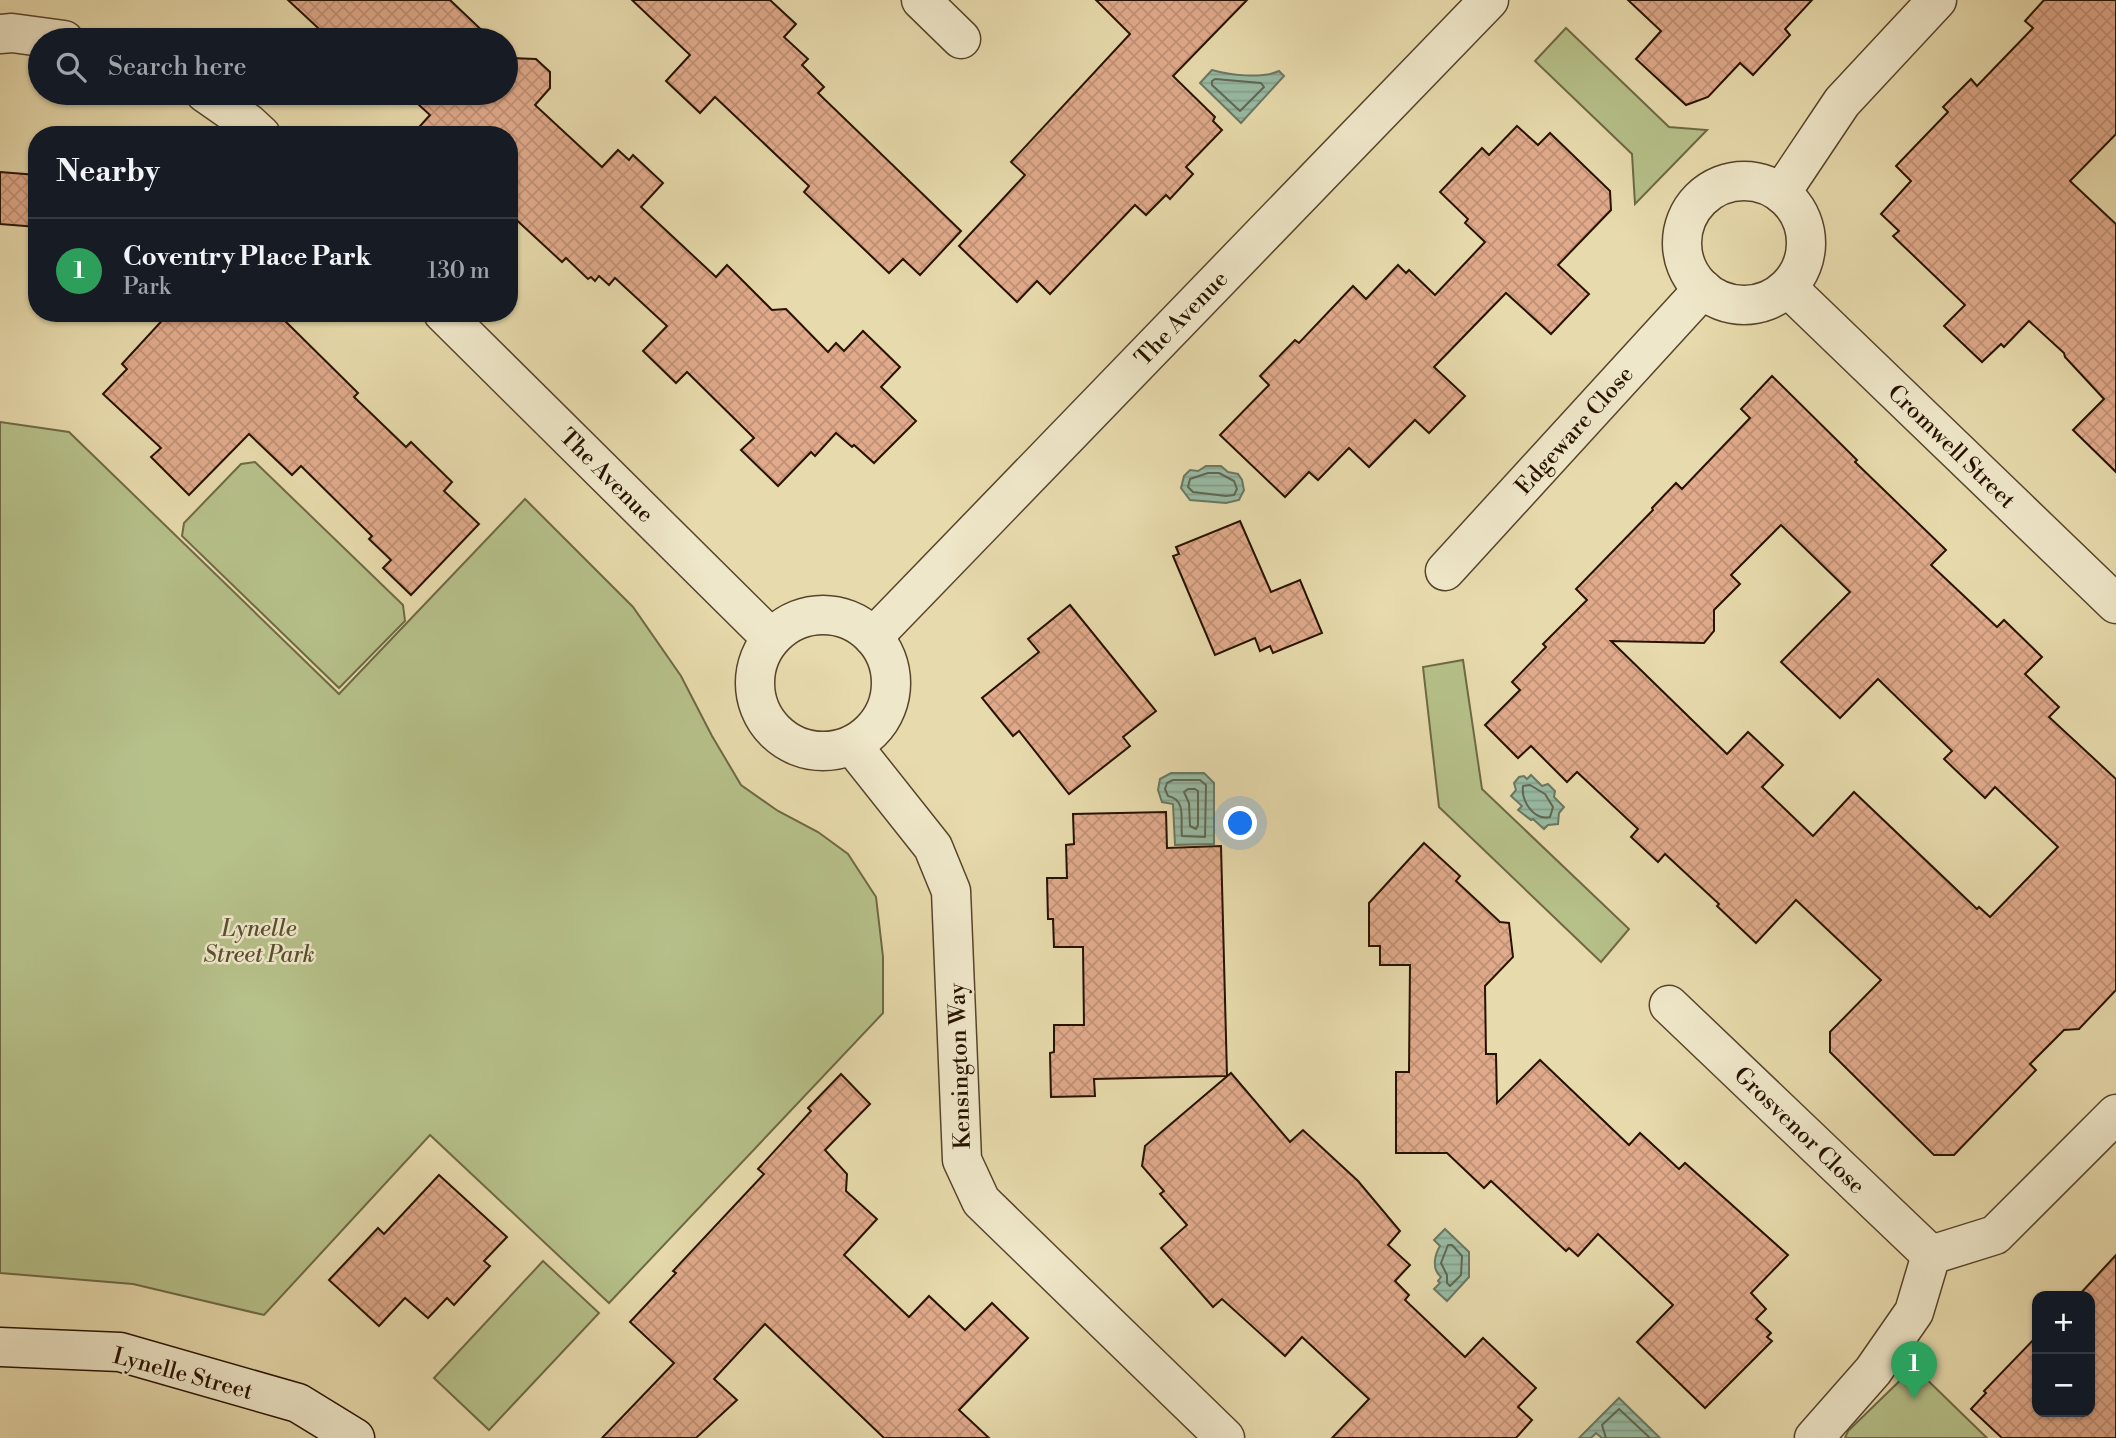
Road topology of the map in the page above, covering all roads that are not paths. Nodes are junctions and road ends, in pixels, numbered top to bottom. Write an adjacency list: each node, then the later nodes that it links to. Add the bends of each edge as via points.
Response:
1 (921, 0): 6 (street)
2 (1489, 0): 15 (street, The Avenue)
3 (1937, 0): 9 (street, via 1842,102)
4 (0, 34): 5 (street)
5 (28, 35)
6 (961, 39)
7 (223, 105): 8 (street)
8 (252, 126)
9 (1780, 193): 10 (street, via 1793,205 1806,238 1805,257); 11 (street, via 1742,181 1706,194 1692,209 1682,242 1684,260)
10 (1788, 288): 11 (street, via 1755,304 1718,299); 14 (street, Cromwell Street)
11 (1703, 289): 13 (street, Edgeware Close)
12 (452, 322): 16 (street, The Avenue)
13 (1445, 571)
14 (2116, 604)
15 (873, 637): 16 (street, via 844,618 824,614 786,625); 17 (street, via 886,658 890,698 883,718 870,734)
16 (771, 638): 17 (street, via 754,680 757,704 768,724 785,740 806,750 830,751)
17 (852, 745): 23 (street, Kensington Way, via 933,847 951,891 962,1160 981,1201)
18 (1669, 1005): 20 (street, Grosvenor Close)
19 (2116, 1114): 20 (street, via 1995,1235)
20 (1931, 1255): 24 (street, via 1914,1312 1873,1371)
21 (0, 1348): 22 (street, Lynelle Street, via 120,1352 298,1404)
22 (355, 1438)
23 (1225, 1438)
24 (1814, 1438)

